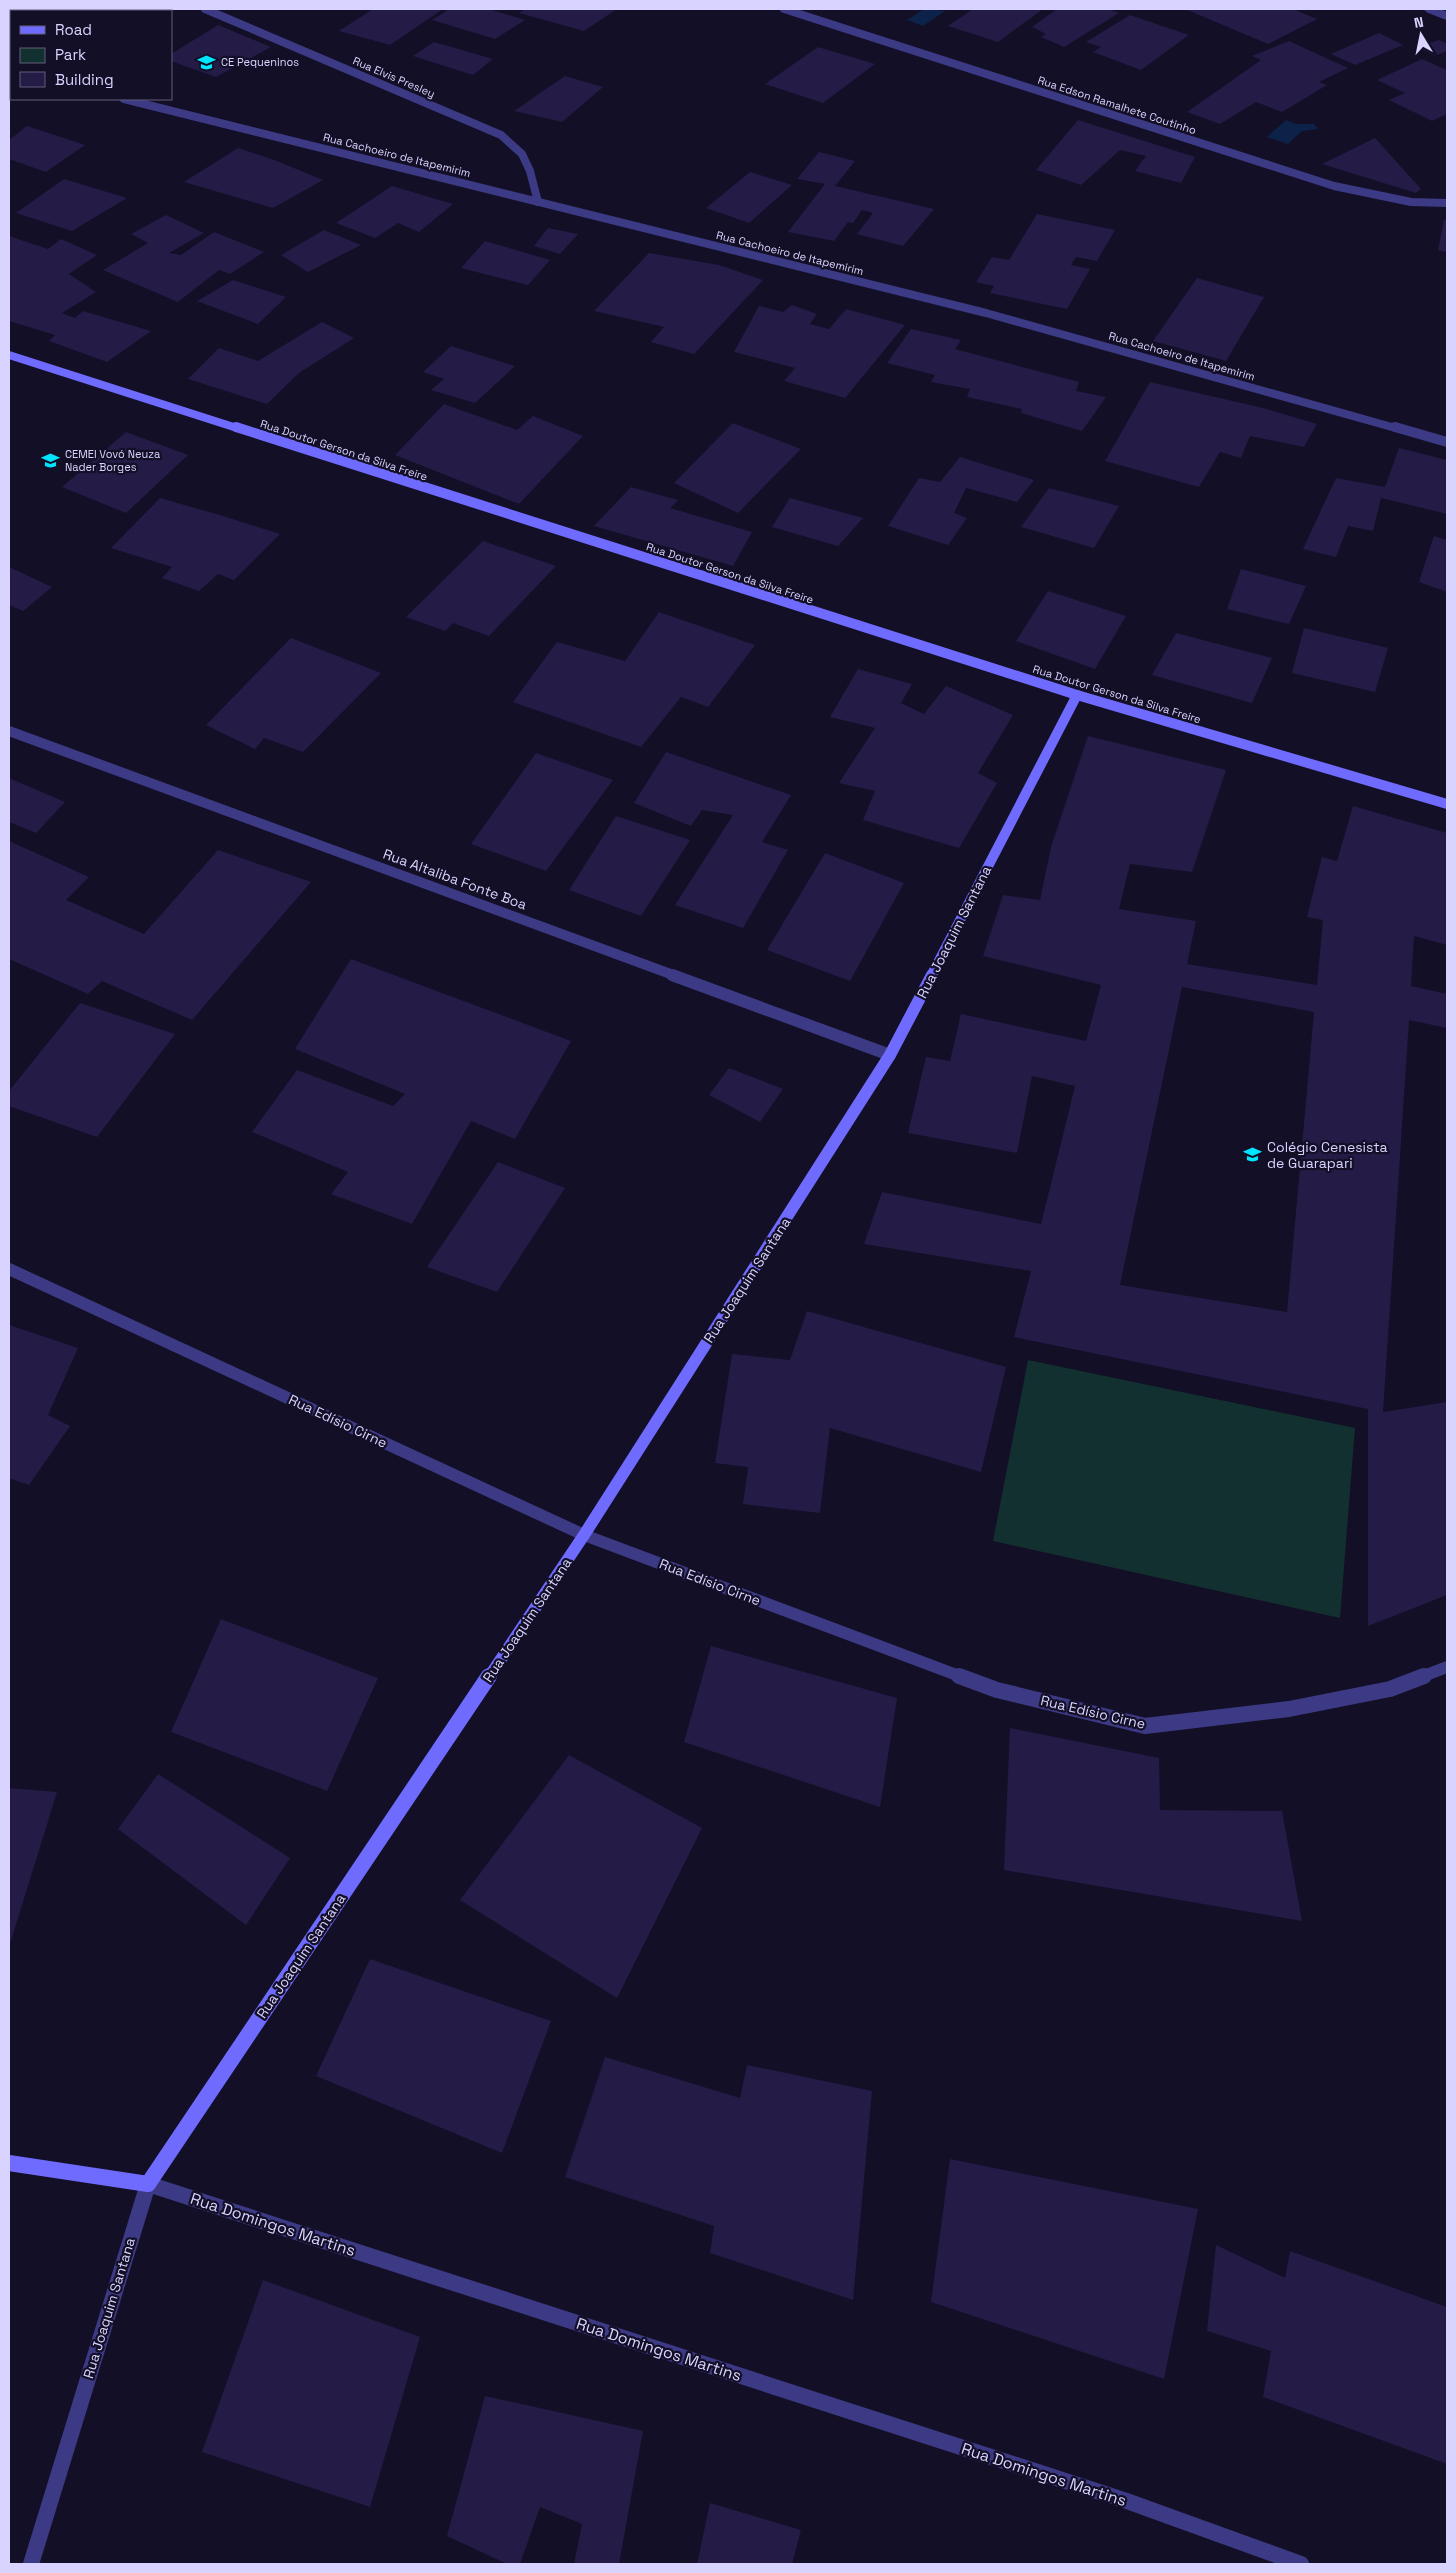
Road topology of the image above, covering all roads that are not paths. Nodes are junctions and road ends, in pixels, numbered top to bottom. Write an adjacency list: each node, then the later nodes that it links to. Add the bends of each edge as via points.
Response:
1 (205, 9): 6 (street, Rua Elvis Presley, via 501,135 522,154)
2 (784, 9): 7 (street, Rua Edson Ramalhete Coutinho, via 1334,186 1411,202)
3 (1429, 9): 4 (street)
4 (1447, 16)
5 (128, 100): 6 (street, Rua Cachoeiro de Itapemirim)
6 (538, 202): 9 (street, Rua Cachoeiro de Itapemirim, via 986,314)
7 (1447, 203)
8 (9, 355): 10 (street, Rua Doutor Gerson da Silva Freire)
9 (1447, 442)
10 (1078, 695): 12 (street, Rua Doutor Gerson da Silva Freire); 13 (street, Rua Joaquim Santana)
11 (9, 731): 13 (street, Rua Altaliba Fonte Boa)
12 (1447, 804)
13 (890, 1055): 15 (street, Rua Joaquim Santana)
14 (9, 1269): 15 (street, Rua Edísio Cirne)
15 (584, 1535): 16 (street, Rua Edísio Cirne, via 997,1690 1145,1726 1289,1709 1390,1689); 18 (street, Rua Joaquim Santana)
16 (1447, 1667)
17 (9, 2163): 18 (street, Rua Domingos Martins)
18 (148, 2184): 19 (street, Rua Joaquim Santana); 20 (street, Rua Domingos Martins, via 1124,2500)
19 (30, 2564)
20 (1301, 2564)

